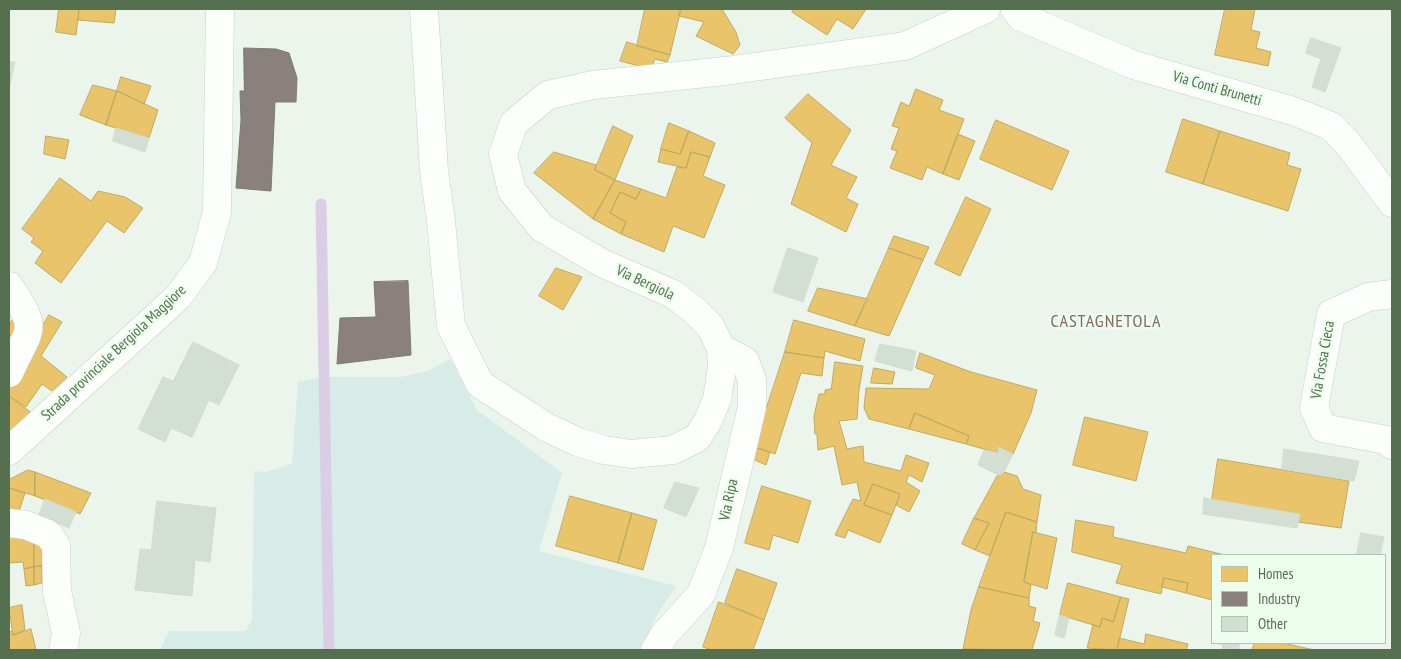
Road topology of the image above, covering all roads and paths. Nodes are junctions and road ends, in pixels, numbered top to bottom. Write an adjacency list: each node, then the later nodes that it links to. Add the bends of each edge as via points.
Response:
1 (220, 9): 11 (street, Strada provinciale Bergiola Maggiore, via 218,212 203,263 178,297)
2 (424, 9): 8 (street, Via Bergiola, via 434,171 450,326 480,384 546,427 578,442 631,454 672,450 697,438 708,421 717,399)
3 (986, 9): 8 (street, Via Bergiola, via 905,46 593,85 548,95 514,123 503,154 512,191 542,228 602,263 673,294 710,326)
4 (1015, 9): 5 (street, Via Conti Brunetti, via 1021,17 1134,65 1293,111 1331,126)
5 (1392, 203)
6 (9, 286): 9 (street, via 30,321 29,332)
7 (1392, 294): 10 (street, Via Fossa Cieca, via 1368,297 1331,314 1314,408 1323,428 1386,440)
8 (721, 348): 14 (street, Via Ripa, via 744,361 752,380 752,407 718,548 701,594 664,635)
9 (9, 373)
10 (1392, 445)
11 (9, 452)
12 (9, 523): 13 (street, via 26,525 48,534 56,545 57,591 66,633)
13 (63, 650)
14 (655, 650)

